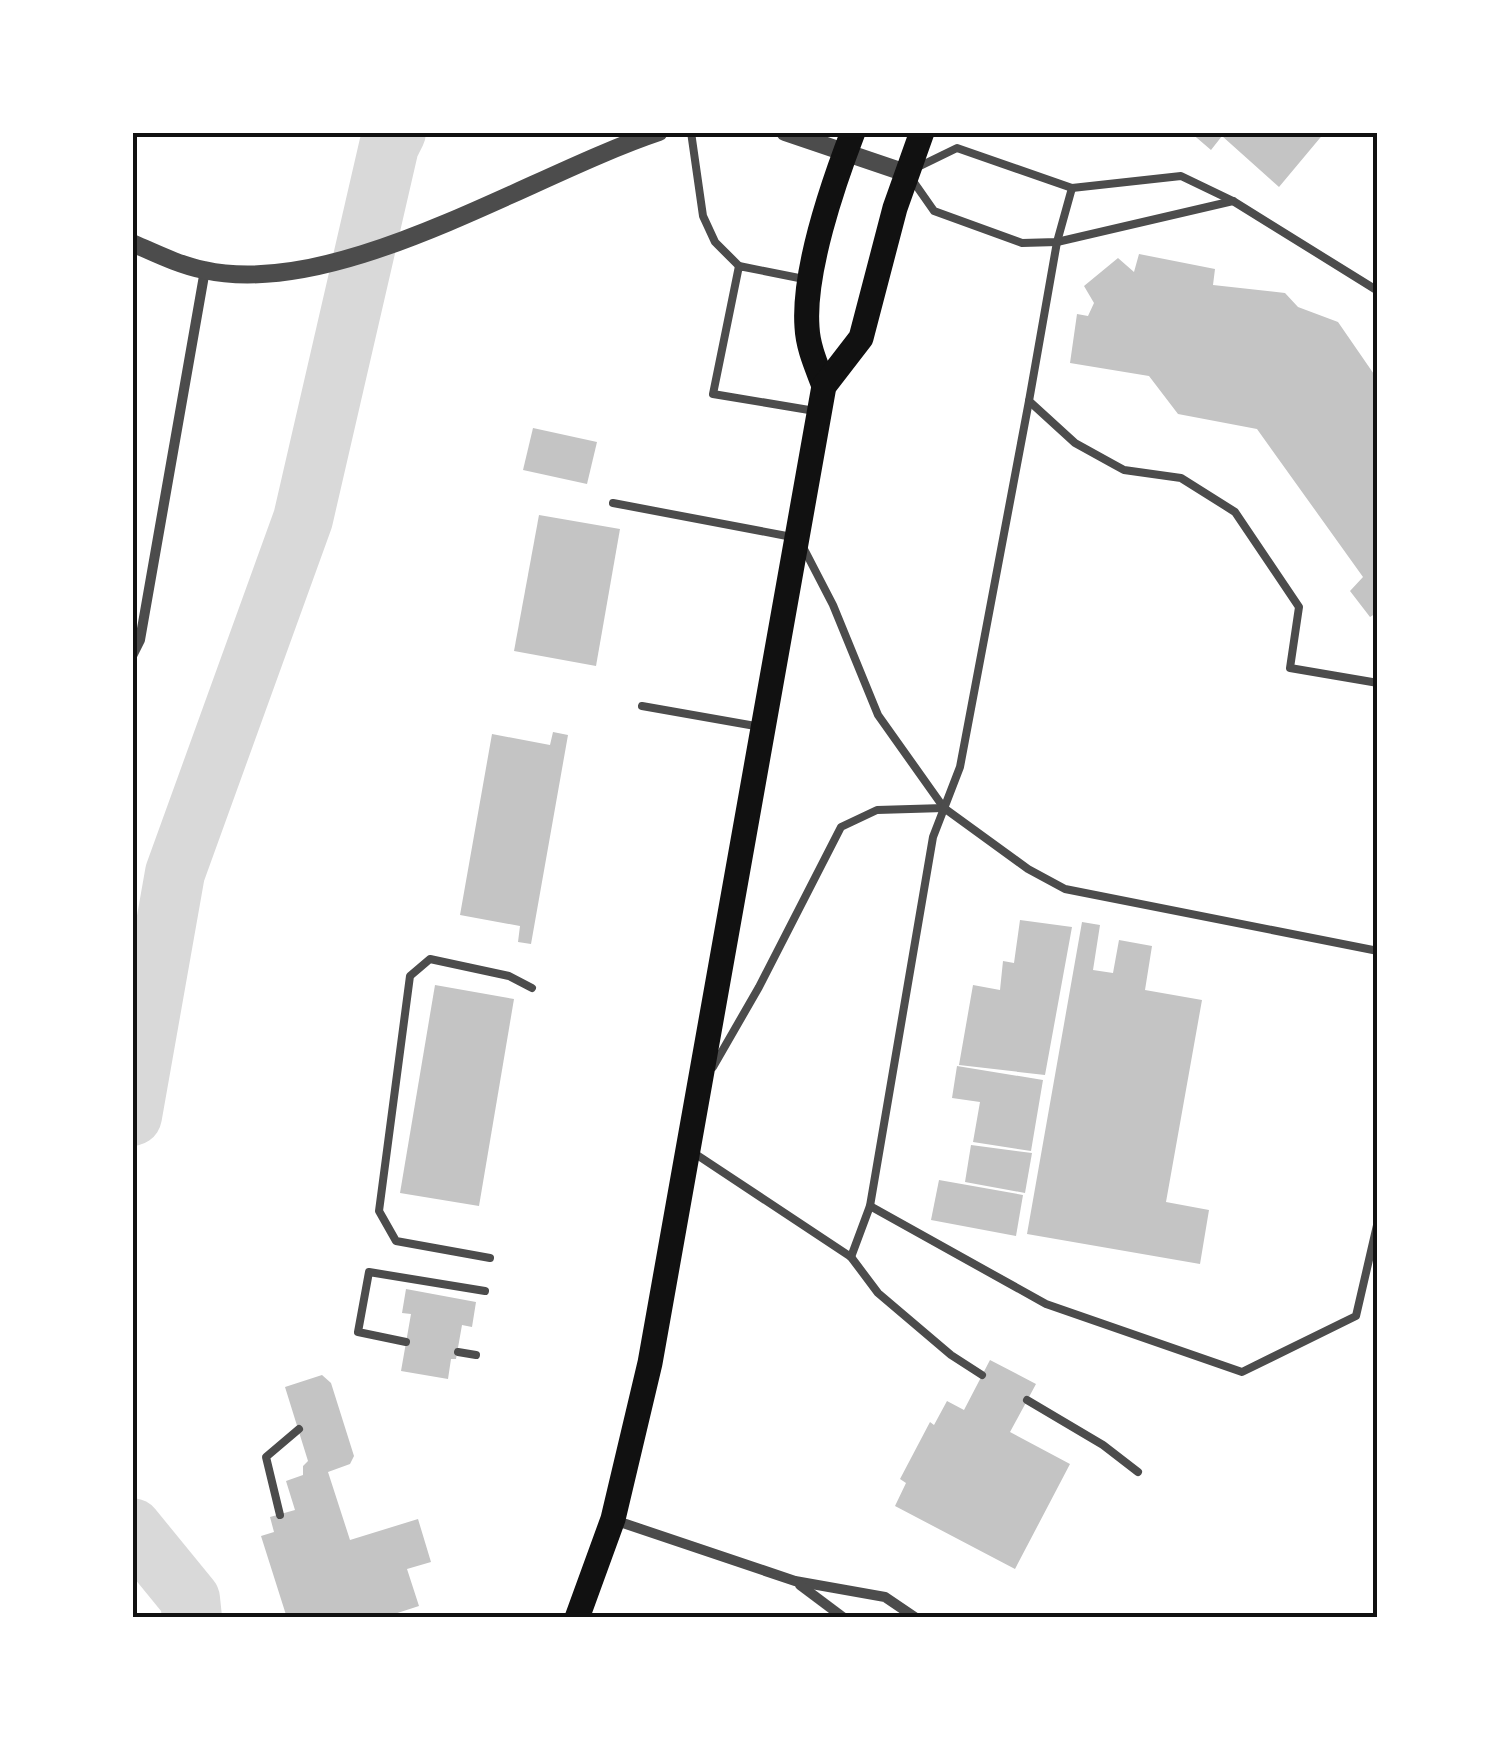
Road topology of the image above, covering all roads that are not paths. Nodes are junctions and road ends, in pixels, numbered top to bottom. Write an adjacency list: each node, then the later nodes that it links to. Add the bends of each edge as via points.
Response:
1 (659, 132): 12 (street, via 396,243 293,272)
2 (691, 132): 11 (lane, via 703,216)
3 (785, 132): 5 (street)
4 (922, 132): 6 (main road)
5 (849, 142): 6 (street); 13 (main road)
6 (906, 173): 7 (lane, via 957,148); 9 (lane, via 934,211 1022,242); 15 (main road, via 862,338)
7 (1072, 188): 8 (lane, via 1182,176); 9 (lane)
8 (1233, 200): 9 (lane); 14 (lane)
9 (1057, 242): 16 (lane)
10 (132, 243): 12 (street)
11 (739, 266): 13 (lane); 15 (lane, via 713,394)
12 (205, 270): 19 (street)
13 (812, 280): 15 (main road, via 806,330)
14 (1378, 291)
15 (822, 399): 18 (main road)
16 (1029, 401): 20 (lane, via 1075,443 1124,470 1180,478 1235,512 1299,607 1290,668); 23 (lane, via 960,766)
17 (613, 504): 18 (lane)
18 (797, 538): 22 (main road); 23 (lane, via 878,714)
19 (132, 656)
20 (1378, 683)
21 (642, 706): 22 (lane)
22 (764, 728): 26 (main road)
23 (944, 808): 24 (lane, via 1028,870 1066,889); 26 (lane, via 877,810 841,826); 28 (lane, via 933,837)
24 (1378, 951)
25 (532, 988): 31 (lane, via 509,976 430,960 410,976 379,1210 396,1242)
26 (700, 1088): 27 (main road)
27 (690, 1150): 30 (lane); 41 (main road)
28 (870, 1206): 29 (lane, via 1046,1304 1242,1372 1356,1316); 30 (lane)
29 (1378, 1220)
30 (851, 1257): 36 (lane, via 878,1294)
31 (490, 1258)
32 (486, 1291): 33 (lane, via 369,1272 358,1332)
33 (406, 1342)
34 (458, 1352): 35 (lane)
35 (476, 1355)
36 (982, 1375)
37 (1027, 1400): 39 (lane)
38 (298, 1429): 40 (lane, via 266,1458)
39 (1138, 1472)
40 (280, 1515)
41 (613, 1519): 42 (street); 43 (main road)
42 (796, 1582): 44 (street); 45 (street, via 885,1597)
43 (577, 1618)
44 (844, 1618)
45 (916, 1618)

